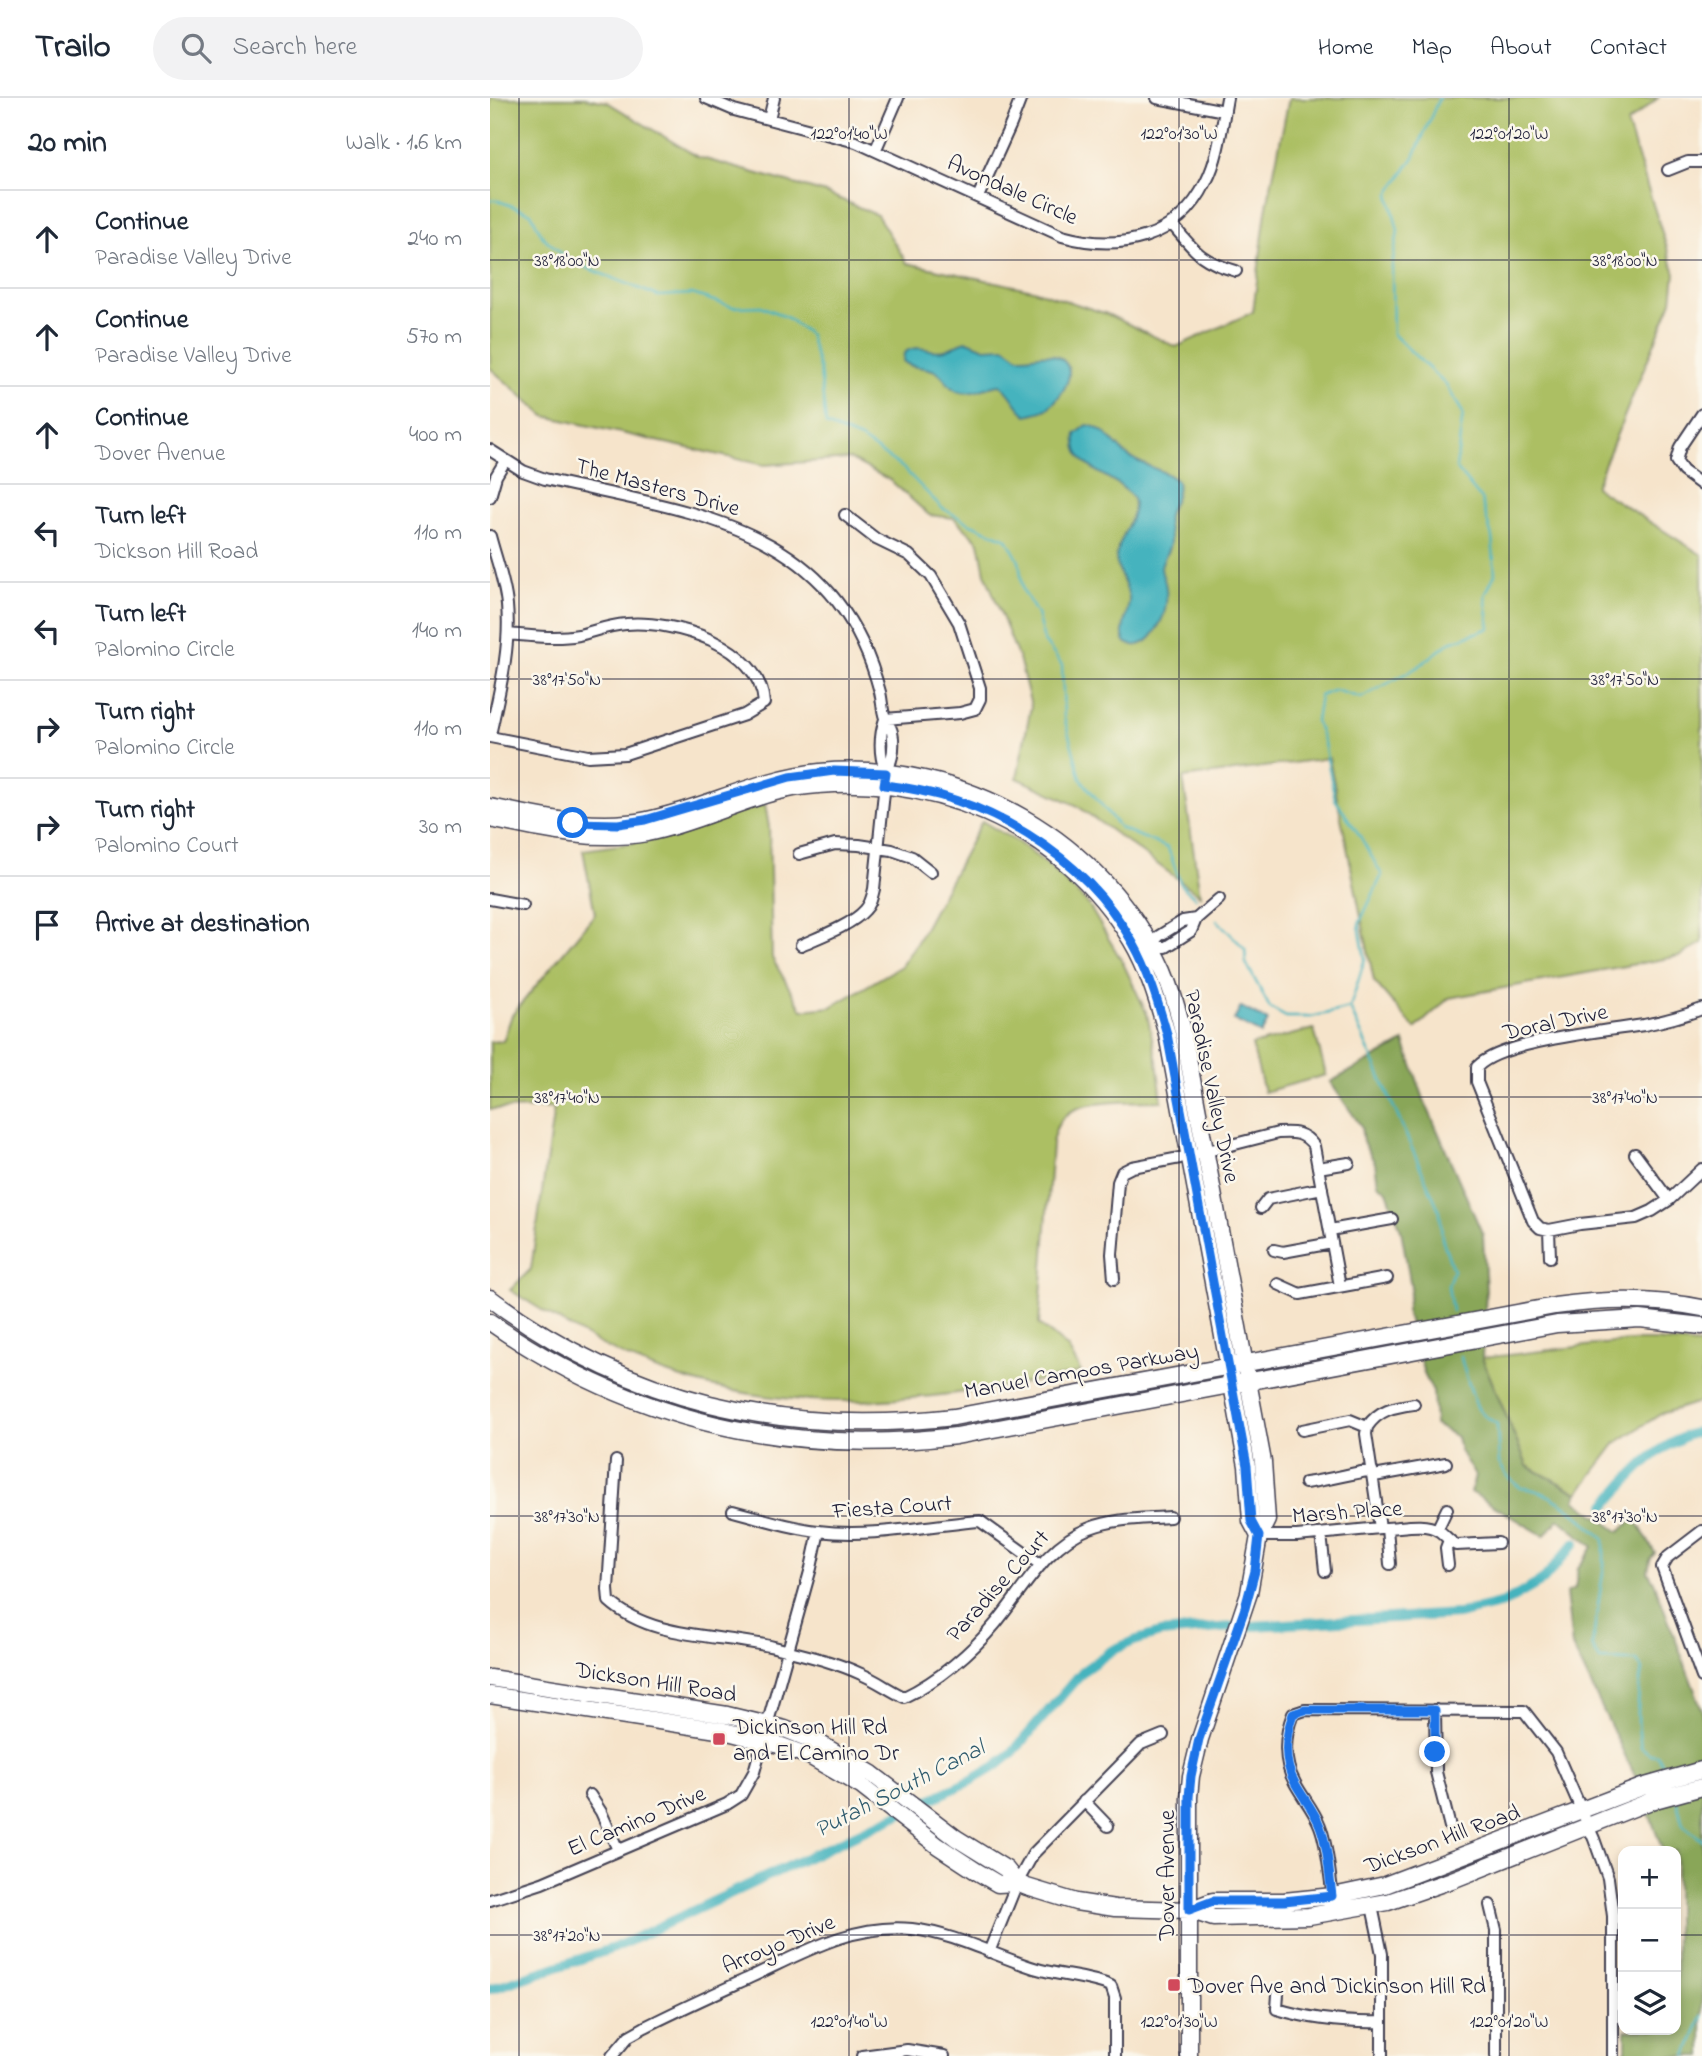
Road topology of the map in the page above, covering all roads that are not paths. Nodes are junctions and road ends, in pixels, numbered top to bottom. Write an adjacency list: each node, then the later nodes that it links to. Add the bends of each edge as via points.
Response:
1 (706, 98): 8 (street, Avondale Circle)
2 (774, 98): 8 (street)
3 (898, 98): 9 (street)
4 (1021, 98): 12 (street)
5 (1157, 98): 7 (street)
6 (1227, 98): 7 (street, Avondale Circle)
7 (1225, 111): 13 (street, Avondale Circle, via 1206,183)
8 (769, 119): 9 (street, Avondale Circle)
9 (876, 149): 12 (street, Avondale Circle)
10 (1702, 162): 11 (street)
11 (1668, 170)
12 (978, 197): 13 (street, Avondale Circle, via 1086,243 1133,241)
13 (1171, 223): 14 (street, via 1210,264)
14 (1236, 271)
15 (1702, 414): 18 (street, via 1676,461)
16 (490, 450): 17 (street, The Masters Drive)
17 (505, 461): 19 (street); 23 (street, The Masters Drive, via 545,479 724,522 777,547 817,580 844,612 873,668)
18 (1702, 485)
19 (490, 497)
20 (845, 515): 23 (street, via 876,539 909,555 931,576 959,623 980,688 975,709)
21 (490, 536): 22 (street, via 503,582)
22 (508, 634): 24 (street); 24 (street, via 559,637 627,624 672,627 716,642 737,655 761,684 764,703 744,715 625,754 588,756)
23 (885, 719): 25 (street, The Masters Drive, via 892,731 892,762)
24 (490, 736)
25 (885, 779): 26 (street, Paradise Valley Drive, via 834,771 790,777 668,815 618,824 573,823); 27 (street, Paradise Valley Drive, via 793,789 671,827 620,836 573,835); 28 (street, The Masters Drive); 35 (street, Paradise Valley Drive, via 963,803 1023,832 1062,859)
26 (490, 807)
27 (490, 819)
28 (878, 848): 29 (street, via 835,844); 30 (street, via 912,857); 34 (street, The Masters Drive, via 874,889 865,911)
29 (799, 855)
30 (932, 872)
31 (490, 899): 33 (street)
32 (1219, 899): 35 (street, via 1196,919 1191,931 1166,947)
33 (523, 905)
34 (801, 945)
35 (1144, 951): 37 (street, Paradise Valley Drive)
36 (1702, 1009): 47 (street, Doral Drive, via 1648,1024 1528,1045 1488,1057 1477,1067 1477,1082 1533,1221)
37 (1198, 1154): 40 (street, via 1278,1133 1299,1133 1314,1146); 52 (street, via 1122,1172 1112,1254); 59 (street, Paradise Valley Drive)
38 (1635, 1154): 43 (street)
39 (1349, 1163): 40 (street)
40 (1318, 1168): 42 (street)
41 (1702, 1168): 43 (street)
42 (1322, 1188): 44 (street, via 1268,1199); 46 (street)
43 (1669, 1200): 47 (street, via 1636,1217)
44 (1261, 1208)
45 (1392, 1219): 46 (street)
46 (1330, 1230): 48 (street)
47 (1549, 1230): 50 (street)
48 (1332, 1243): 49 (street); 54 (street)
49 (1274, 1250)
50 (1549, 1258)
51 (1387, 1278): 54 (street)
52 (1114, 1279)
53 (1278, 1284): 54 (street, via 1300,1294)
54 (1340, 1286)
55 (490, 1298): 59 (street, Manuel Campos Parkway, via 547,1336 630,1378 719,1406 820,1422 890,1423 954,1417)
56 (1702, 1308): 59 (street, Manuel Campos Parkway, via 1642,1301 1580,1302)
57 (490, 1322): 60 (street, Manuel Campos Parkway, via 566,1369 647,1405 715,1426 818,1441 891,1443 956,1436)
58 (1702, 1326): 60 (street, Manuel Campos Parkway, via 1640,1319 1581,1321)
59 (1237, 1364): 60 (street, Paradise Valley Drive)
60 (1240, 1382): 76 (street, Dover Avenue, via 1266,1489 1267,1520)
61 (1414, 1404): 62 (street, via 1384,1410)
62 (1367, 1427): 63 (street, via 1350,1420); 66 (street)
63 (1303, 1430)
64 (616, 1461): 83 (street, via 609,1601 628,1615 659,1627)
65 (1446, 1463): 66 (street)
66 (1373, 1473): 67 (street); 71 (street)
67 (1305, 1483)
68 (1447, 1509): 72 (street)
69 (733, 1511): 73 (street, Fiesta Court)
70 (1170, 1517): 80 (street, Paradise Court, via 1088,1528 1068,1539)
71 (1383, 1528): 72 (street, Marsh Place); 75 (street, Marsh Place); 79 (street)
72 (1437, 1530): 77 (street)
73 (819, 1531): 80 (street, Fiesta Court, via 869,1533 981,1521); 83 (street, El Camino Drive)
74 (1702, 1531): 84 (street, via 1662,1567)
75 (1321, 1534): 76 (street, Marsh Place); 82 (street)
76 (1259, 1536): 103 (street, Dover Avenue, via 1255,1571 1191,1776)
77 (1449, 1540): 78 (street, via 1461,1546); 81 (street)
78 (1498, 1543)
79 (1391, 1564)
80 (1041, 1565): 83 (street, Paradise Court, via 995,1625 929,1682 904,1697 859,1672)
81 (1448, 1565)
82 (1325, 1571)
83 (789, 1651): 88 (street, El Camino Drive)
84 (1702, 1674)
85 (490, 1678): 88 (street, Dickson Hill Road, via 727,1715)
86 (490, 1695): 88 (street, Dickson Hill Road, via 724,1731)
87 (1435, 1710): 94 (street, via 1524,1711 1556,1752); 96 (street, via 1436,1772); 99 (street, via 1305,1710 1293,1714 1287,1739 1289,1769 1320,1825)
88 (766, 1732): 97 (street, El Camino Drive, via 754,1772 741,1795); 98 (street, Dickson Hill Road, via 837,1771 998,1884); 98 (street, Dickson Hill Road, via 817,1742 845,1757 970,1849 1006,1869)
89 (1163, 1735): 93 (street, via 1141,1744)
90 (1702, 1770): 94 (street, Dickson Hill Road, via 1642,1787)
91 (1702, 1787): 94 (street, Dickson Hill Road)
92 (590, 1795): 97 (street)
93 (1084, 1801): 95 (street); 98 (street, via 1033,1854)
94 (1585, 1818): 99 (street, Dickson Hill Road, via 1377,1888); 102 (street, Dickson Hill Road, via 1417,1893); 114 (street, via 1602,1858 1611,1897)
95 (1108, 1826)
96 (1450, 1826)
97 (618, 1850): 100 (street, El Camino Drive)
98 (1017, 1883): 103 (street, Dickson Hill Road, via 1076,1902 1139,1910); 104 (street)
99 (1332, 1896): 103 (street, Dickson Hill Road, via 1213,1901)
100 (490, 1900)
101 (1490, 1905): 113 (street, via 1496,1930)
102 (1372, 1906): 103 (street, Dickson Hill Road, via 1285,1917 1213,1918); 106 (street, via 1382,1954)
103 (1189, 1910): 111 (street, Dover Avenue)
104 (989, 1952): 107 (street, Arroyo Drive, via 951,1937 909,1929 844,1936 645,2027 629,2036); 110 (street, Arroyo Drive, via 1111,1986)
105 (1278, 1993): 106 (street, via 1277,2009 1298,2015 1339,2022)
106 (1382, 2022): 112 (street)
107 (612, 2056)
108 (862, 2056): 109 (street, via 907,2050)
109 (944, 2056)
110 (1115, 2056)
111 (1189, 2056)
112 (1382, 2056)
113 (1496, 2056)
114 (1613, 2056)

